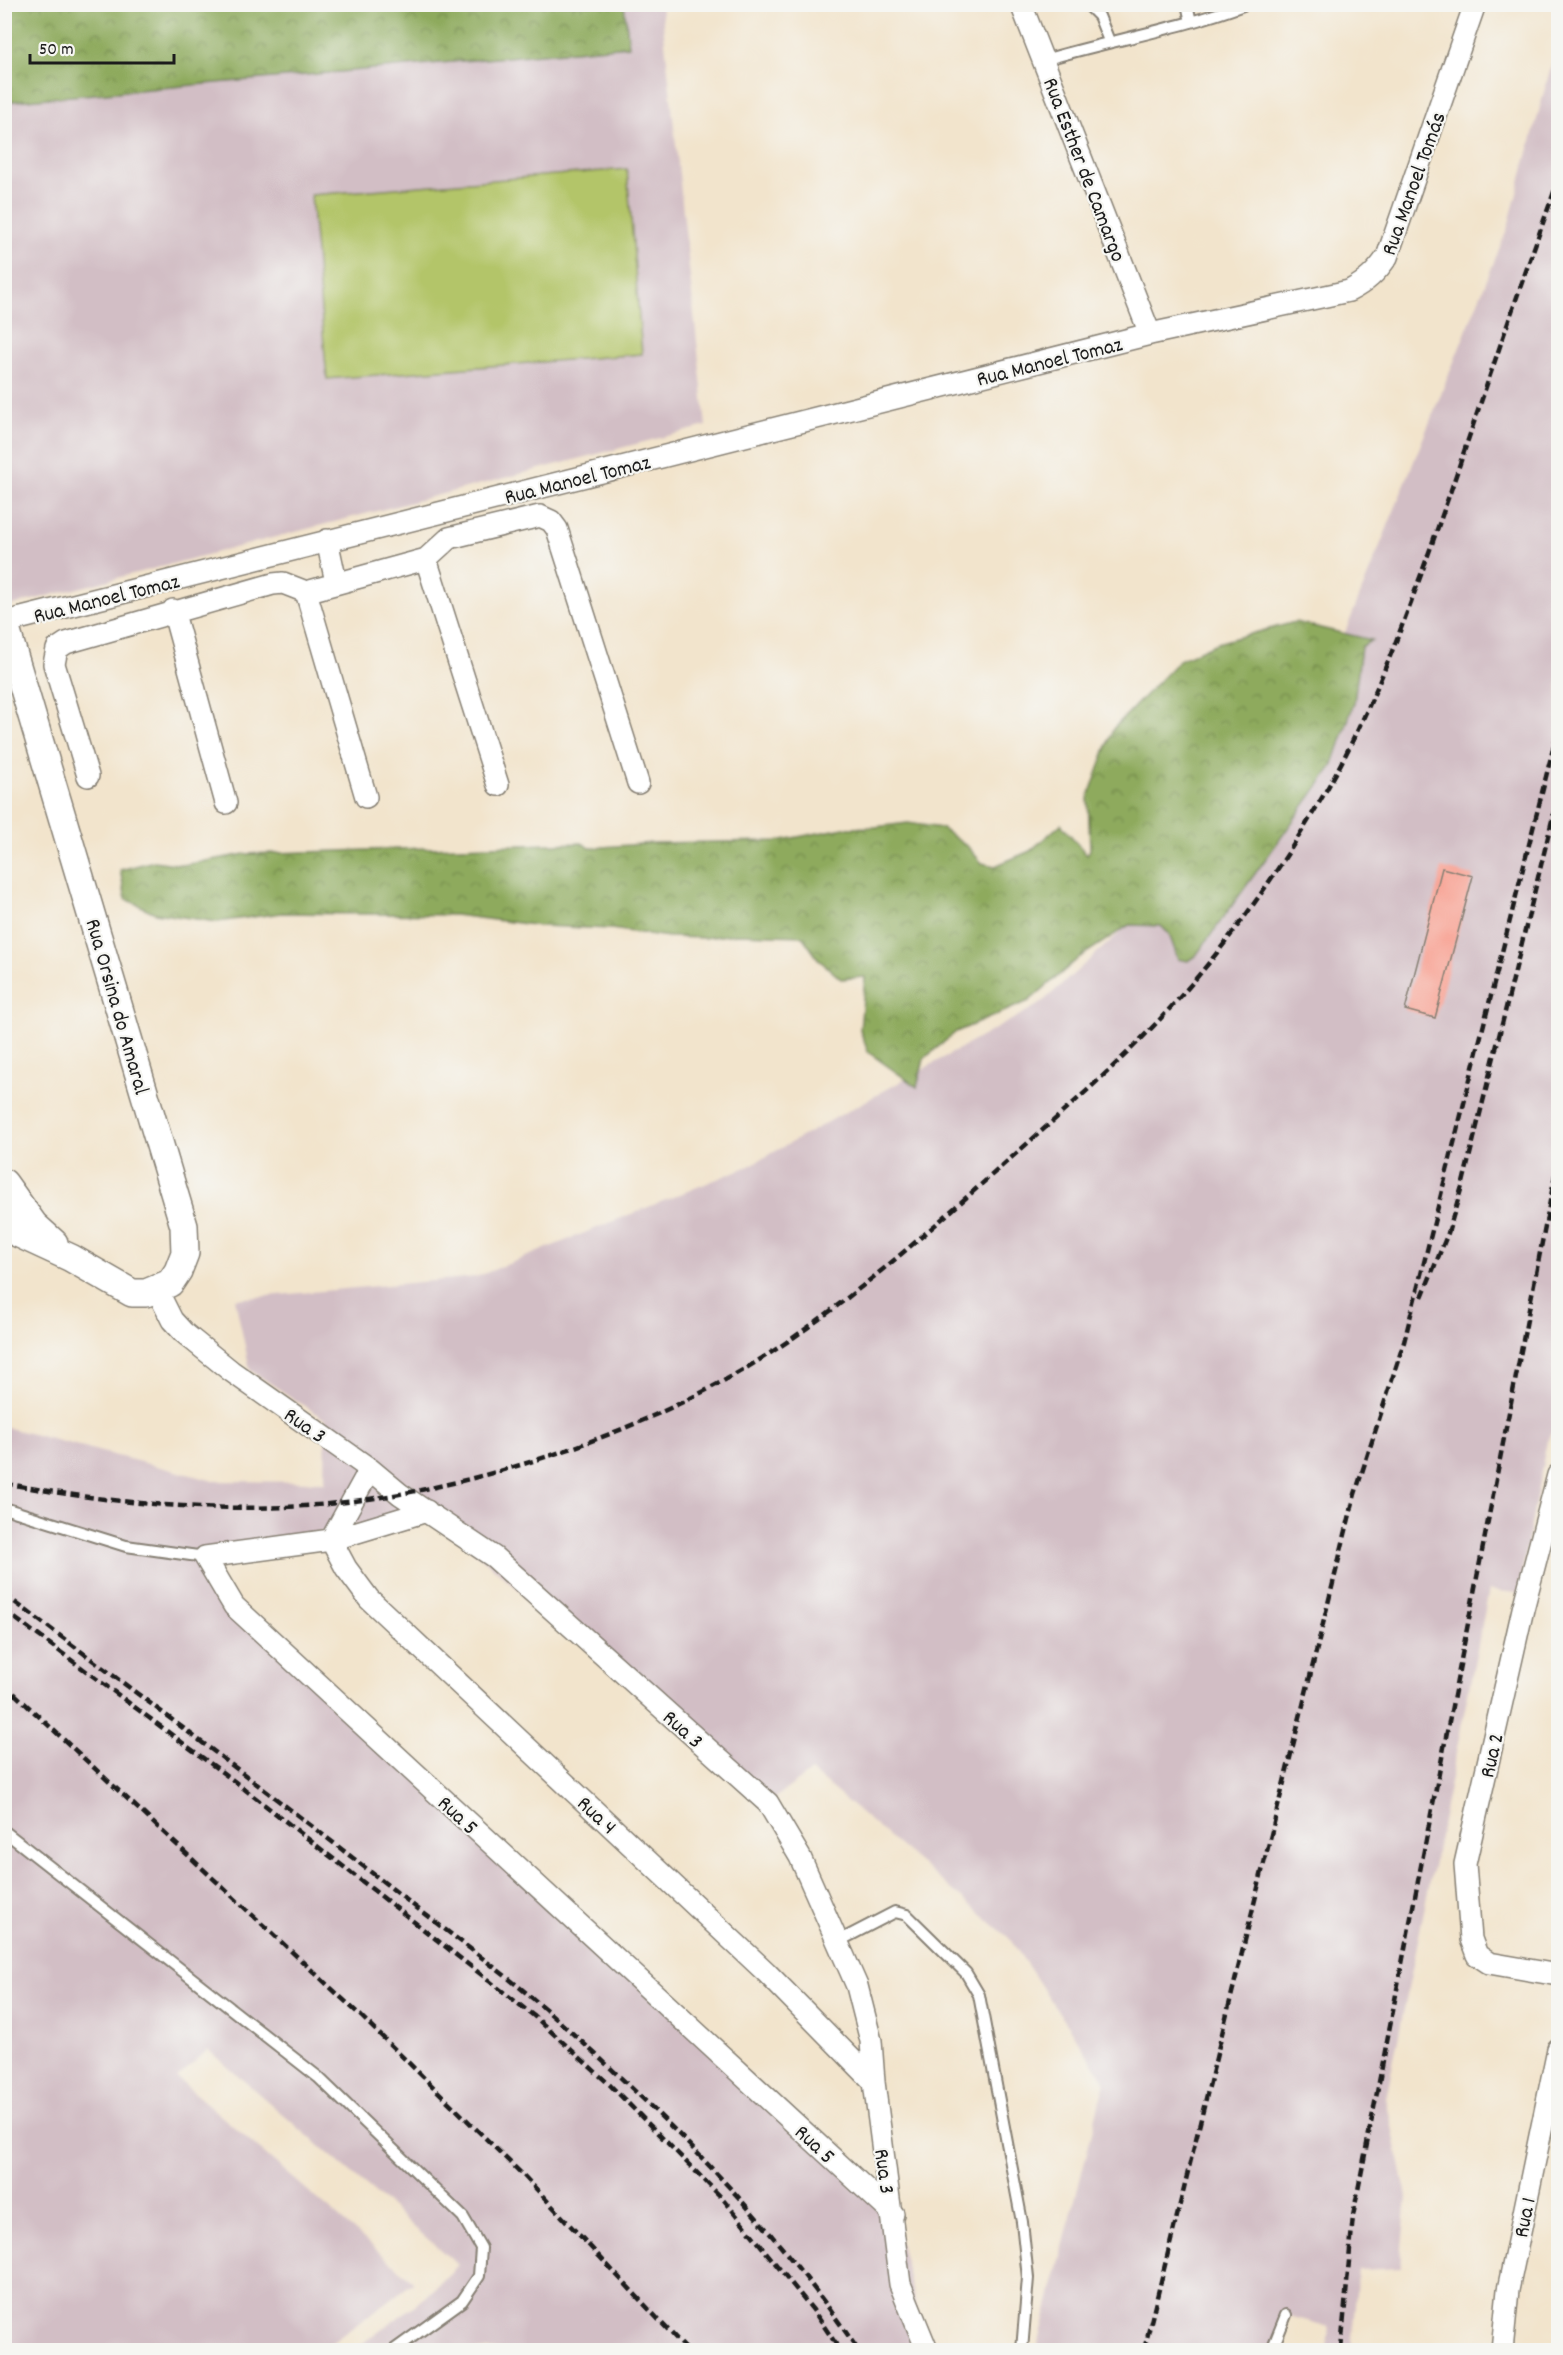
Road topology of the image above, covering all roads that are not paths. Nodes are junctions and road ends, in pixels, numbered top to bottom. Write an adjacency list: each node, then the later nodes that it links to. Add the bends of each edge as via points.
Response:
1 (1021, 4): 8 (street, Rua Esther de Camargo)
2 (1087, 4): 7 (lane, via 1100,16)
3 (1187, 4): 6 (lane)
4 (1246, 4): 6 (lane)
5 (1475, 4): 9 (street, Rua Manoel Tomás, via 1395,236 1377,272 1349,291)
6 (1191, 22): 7 (lane)
7 (1109, 41): 8 (lane)
8 (1044, 60): 9 (street, Rua Esther de Camargo)
9 (1150, 334): 10 (street, Rua Manoel Tomaz)
10 (327, 540): 12 (street); 15 (street, Rua Manoel Tomaz)
11 (426, 559): 12 (street); 17 (street, via 449,538 540,516 551,521); 18 (street)
12 (336, 582): 13 (street)
13 (306, 592): 14 (street, via 273,584); 19 (street)
14 (173, 610): 16 (street, via 57,649 54,664); 20 (street)
15 (5, 622): 24 (street, Rua Orsina do Amaral, via 184,1227 185,1253 178,1271)
16 (88, 776)
17 (638, 783)
18 (498, 785)
19 (366, 797)
20 (226, 803)
21 (4, 1184): 23 (street, via 34,1225)
22 (4, 1227): 23 (street)
23 (71, 1258): 24 (street, via 132,1293)
24 (157, 1290): 25 (street, Rua 3, via 172,1320 184,1333)
25 (370, 1469): 28 (street, Rua 3); 29 (street)
26 (1558, 1475): 33 (street, Rua 2, via 1465,1864 1471,1939 1477,1955 1489,1963)
27 (4, 1508): 30 (lane, via 126,1546)
28 (427, 1511): 29 (street); 32 (street, Rua 3, via 494,1557 768,1803 800,1857)
29 (331, 1540): 30 (street); 35 (street, Rua 4, via 369,1599 766,1972)
30 (205, 1557): 36 (street, Rua 5, via 234,1606)
31 (4, 1831): 38 (lane, via 318,2077 464,2217 481,2247 479,2276 462,2301)
32 (837, 1941): 35 (street, Rua 3, via 860,1997 871,2041); 40 (lane, via 895,1912 907,1915 966,1973 979,1995 1022,2222 1028,2278)
33 (1558, 1975)
34 (1558, 2049): 42 (street, Rua 1, via 1508,2290)
35 (874, 2082): 36 (street, Rua 3)
36 (893, 2214): 39 (street, Rua 3, via 900,2284)
37 (1286, 2315): 41 (lane)
38 (394, 2350)
39 (927, 2350)
40 (1022, 2350)
41 (1272, 2350)
42 (1502, 2350)

